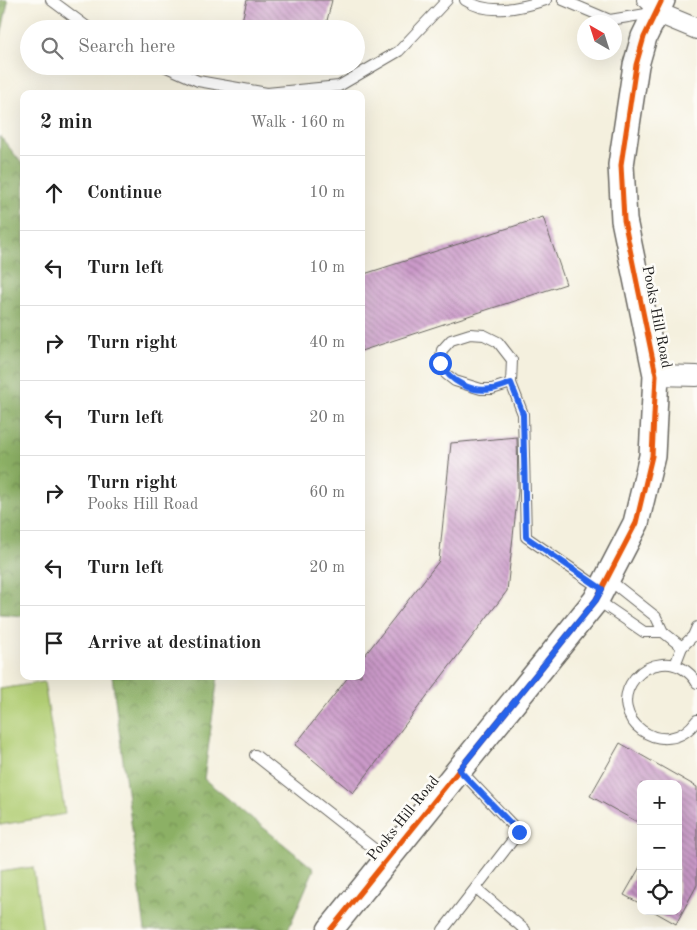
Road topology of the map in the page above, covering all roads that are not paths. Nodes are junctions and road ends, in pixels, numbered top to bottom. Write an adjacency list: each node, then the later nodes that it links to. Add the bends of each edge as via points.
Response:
1 (447, 0): 9 (lane, via 399,51)
2 (465, 0): 3 (lane, via 498,10)
3 (546, 0)
4 (563, 0): 6 (lane, via 610,20)
5 (52, 1): 7 (lane)
6 (653, 4): 8 (street); 14 (street, Pooks Hill Road, via 636,65 621,165 624,220)
7 (78, 20)
8 (697, 29)
9 (365, 71)
10 (184, 75): 12 (lane, via 198,81)
11 (357, 75): 13 (lane, via 338,86)
12 (250, 90)
13 (297, 90)
14 (656, 375): 15 (street); 17 (street, Pooks Hill Road, via 652,456 636,523)
15 (697, 376)
16 (511, 383): 16 (lane, via 512,360 498,342 470,334 451,340 442,350 440,363 455,381 481,389); 17 (lane, via 523,414 526,537)
17 (602, 589): 19 (lane, via 656,617); 19 (lane, via 644,632); 25 (street, Pooks Hill Road)
18 (697, 627): 20 (lane)
19 (663, 632): 20 (lane)
20 (682, 647): 21 (lane)
21 (676, 665): 22 (lane, via 686,670); 23 (lane, via 651,666 640,673 627,694 631,719 639,729 662,739 683,734)
22 (697, 683)
23 (697, 720)
24 (255, 755): 26 (lane)
25 (459, 770): 26 (street, Pooks Hill Road); 27 (lane, via 519,832)
26 (387, 859): 28 (street, Pooks Hill Road)
27 (476, 888): 29 (lane); 30 (lane)
28 (330, 930)
29 (443, 930)
30 (525, 930)

